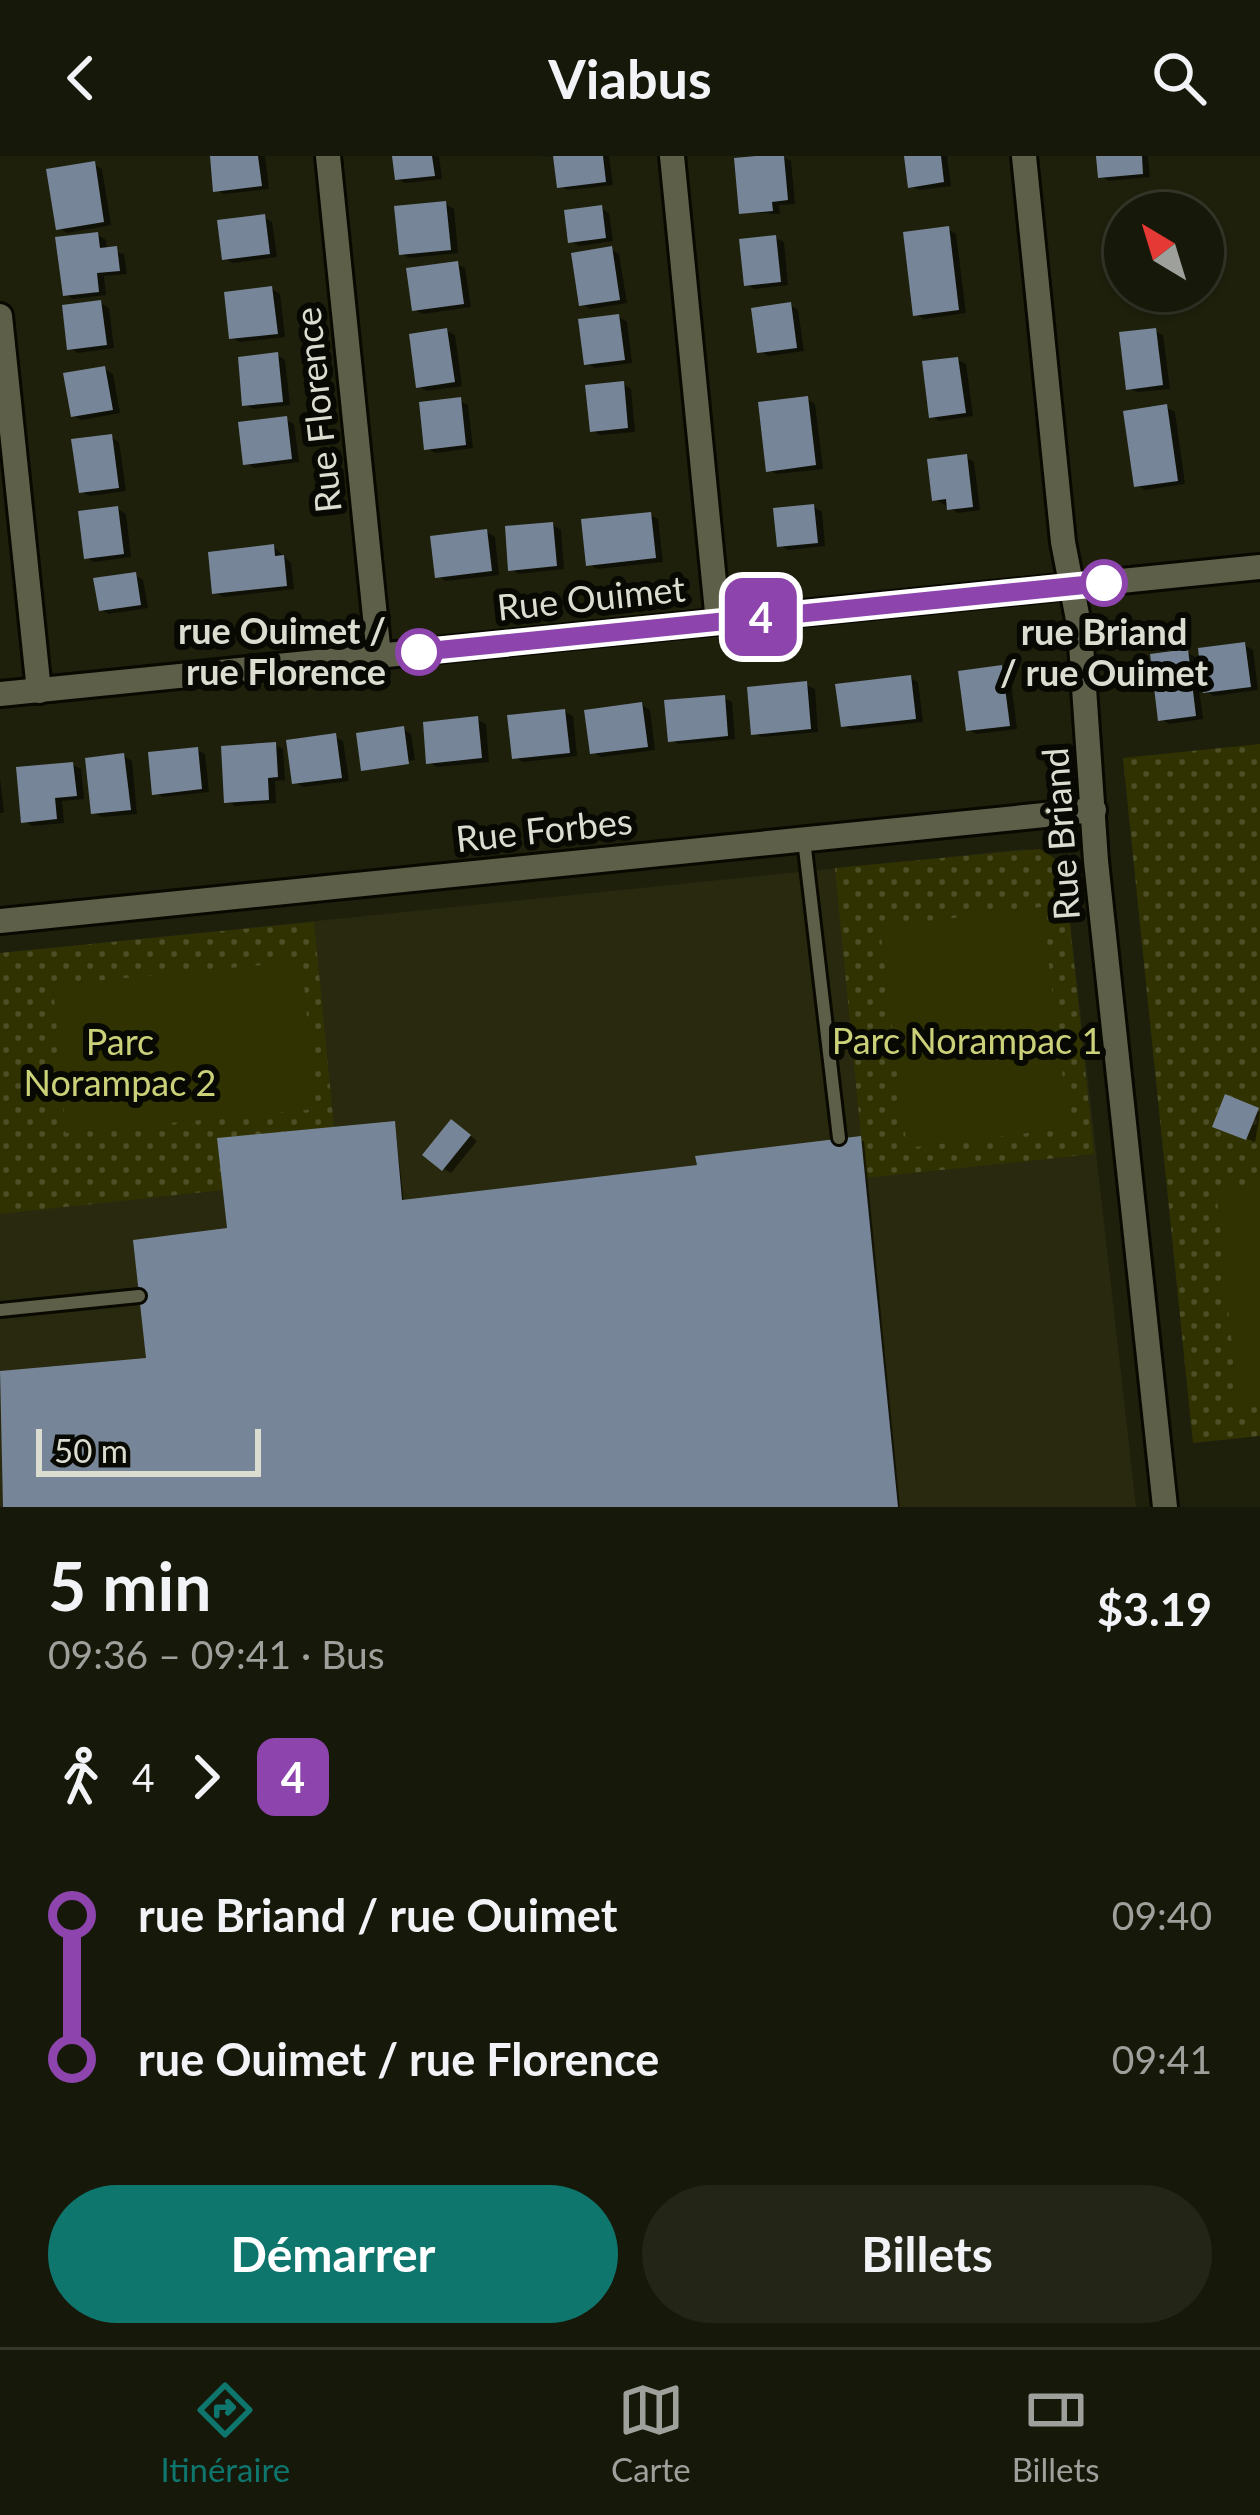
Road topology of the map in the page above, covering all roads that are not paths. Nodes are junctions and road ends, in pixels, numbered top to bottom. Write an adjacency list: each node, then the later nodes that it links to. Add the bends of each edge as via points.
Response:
1 (328, 156): 8 (street, Rue Florence)
2 (672, 156): 7 (street)
3 (1024, 156): 6 (street, Rue Briand)
4 (0, 316): 9 (street)
5 (1260, 567): 6 (street, Rue Ouimet)
6 (1072, 586): 7 (street, Rue Ouimet); 11 (street, Rue Briand)
7 (718, 622): 8 (street, Rue Ouimet)
8 (379, 656): 9 (street, Rue Ouimet)
9 (39, 691): 10 (street, Rue Ouimet)
10 (0, 694)
11 (1094, 810): 12 (street, Rue Forbes); 17 (street, Rue Briand)
12 (804, 841): 13 (street, Rue Forbes); 14 (lane)
13 (0, 921)
14 (839, 1138)
15 (140, 1296): 16 (lane)
16 (0, 1310)
17 (1165, 1507)

